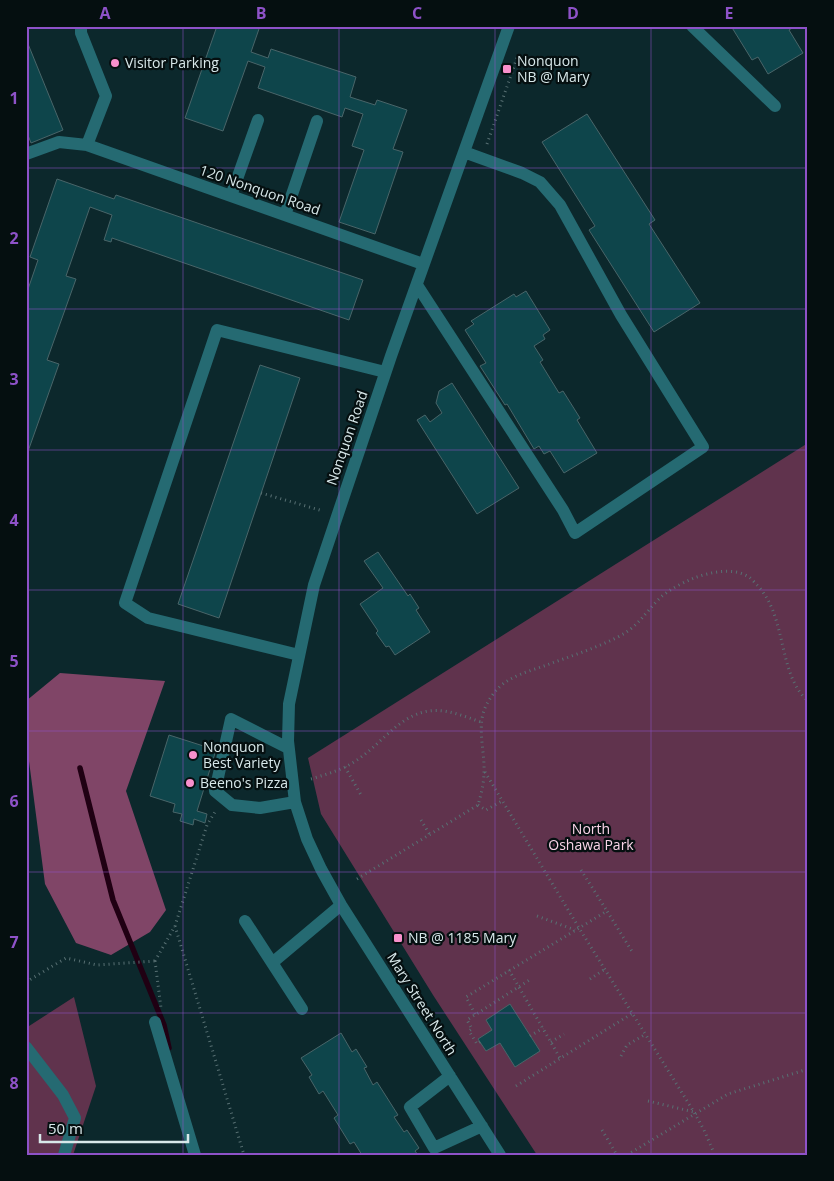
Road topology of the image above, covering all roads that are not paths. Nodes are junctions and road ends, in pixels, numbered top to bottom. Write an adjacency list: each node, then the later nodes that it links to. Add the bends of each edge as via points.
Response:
1 (81, 26): 7 (street, via 106,96)
2 (509, 26): 8 (street, Nonquon Road)
3 (692, 26): 4 (street)
4 (775, 106)
5 (258, 120): 10 (street)
6 (317, 121): 11 (street)
7 (88, 145): 9 (street, 120 Nonquon Road, via 59,142); 10 (street, 120 Nonquon Road)
8 (464, 152): 12 (street, Nonquon Road); 13 (street, via 540,182 560,205 621,315 703,447 575,533)
9 (26, 154)
10 (231, 196): 11 (street, 120 Nonquon Road)
11 (285, 215): 12 (street, 120 Nonquon Road)
12 (423, 264): 13 (street, Nonquon Road)
13 (417, 284): 14 (street, Nonquon Road)
14 (385, 372): 15 (street, Nonquon Road, via 314,585); 15 (street, via 217,330 125,603 148,618)
15 (299, 655): 16 (street, Nonquon Road, via 289,704)
16 (288, 748): 17 (street, Nonquon Road); 17 (street, via 231,719 215,791 232,805 260,808)
17 (295, 802): 18 (street, Nonquon Road)
18 (321, 869): 19 (street, Mary Street North)
19 (341, 905): 21 (street); 25 (street, Mary Street North)
20 (245, 921): 21 (street)
21 (272, 964): 22 (street)
22 (302, 1008)
23 (155, 1022): 28 (street)
24 (26, 1047): 27 (street, via 63,1095 75,1118)
25 (450, 1076): 26 (street, Mary Street North); 26 (street, via 410,1107 434,1148)
26 (482, 1126): 29 (street, Mary Street North)
27 (64, 1155)
28 (195, 1155)
29 (500, 1155)

